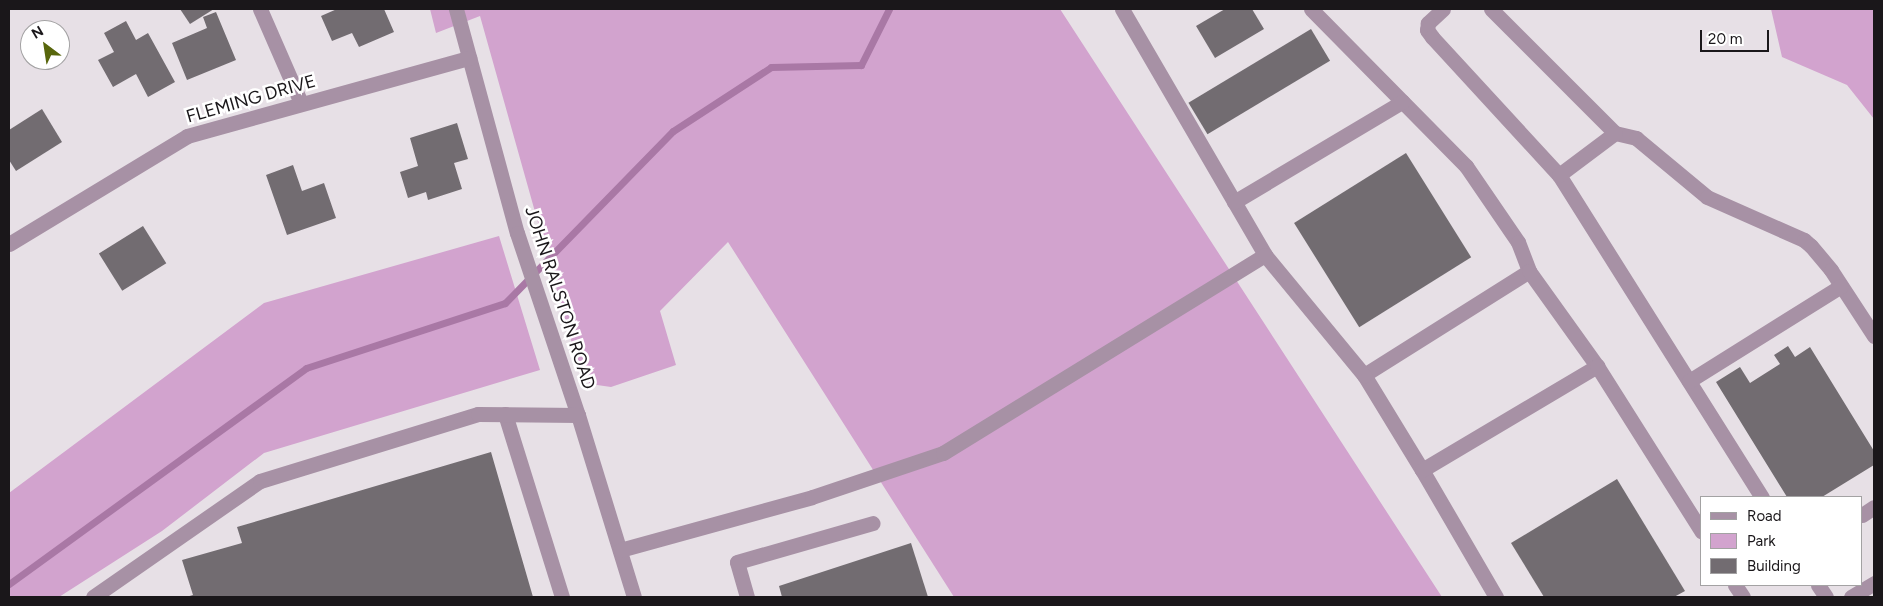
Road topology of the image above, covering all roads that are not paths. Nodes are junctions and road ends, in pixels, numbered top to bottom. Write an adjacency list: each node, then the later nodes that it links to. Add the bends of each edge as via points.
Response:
1 (260, 9): 9 (street)
2 (456, 9): 7 (street, JOHN RALSTON ROAD)
3 (1122, 9): 12 (street)
4 (1311, 9): 8 (street)
5 (1443, 9): 11 (street, via 1428,23 1427,30)
6 (1491, 9): 10 (street)
7 (468, 58): 9 (street, FLEMING DRIVE); 22 (street, JOHN RALSTON ROAD, via 517,232)
8 (1402, 102): 12 (street); 15 (street, via 1466,166 1518,242)
9 (301, 103): 13 (street, FLEMING DRIVE, via 187,136)
10 (1615, 134): 11 (street); 16 (street, via 1636,138 1706,197 1804,240 1819,253)
11 (1559, 175): 20 (street)
12 (1234, 202): 14 (street)
13 (9, 244)
14 (1265, 255): 19 (street); 29 (street, via 943,453 812,497)
15 (1529, 271): 18 (street); 19 (street)
16 (1841, 286): 17 (street); 20 (street)
17 (1874, 336)
18 (1596, 366): 23 (street); 28 (street)
19 (1364, 376): 23 (street)
20 (1689, 381): 24 (street)
21 (505, 414): 22 (street); 33 (street, via 478,414 260,481); 34 (street)
22 (578, 415): 29 (street, JOHN RALSTON ROAD)
23 (1422, 470): 37 (street)
24 (1761, 496)
25 (1874, 507): 26 (street)
26 (1863, 514)
27 (873, 523): 36 (street, via 737,562)
28 (1700, 529)
29 (620, 550): 35 (street, JOHN RALSTON ROAD)
30 (1874, 583): 40 (street)
31 (1736, 586): 38 (street)
32 (1819, 586): 39 (street)
33 (93, 597)
34 (562, 597)
35 (634, 597)
36 (747, 597)
37 (1496, 597)
38 (1742, 597)
39 (1826, 597)
40 (1851, 597)

